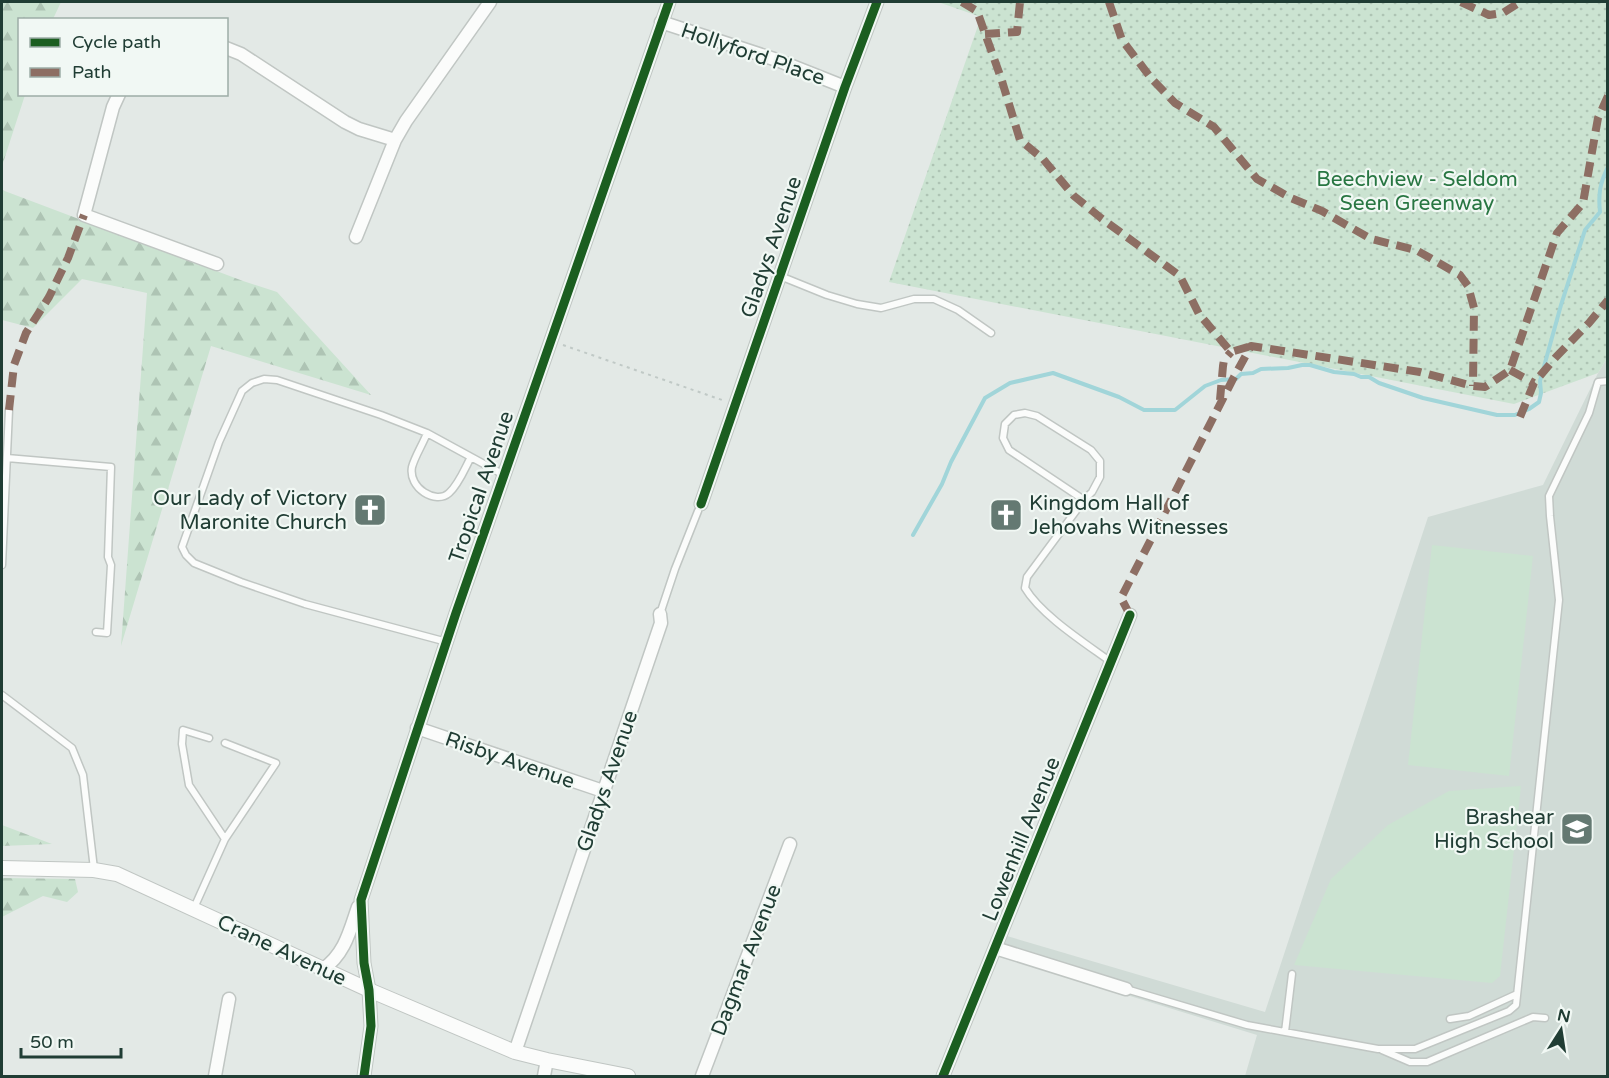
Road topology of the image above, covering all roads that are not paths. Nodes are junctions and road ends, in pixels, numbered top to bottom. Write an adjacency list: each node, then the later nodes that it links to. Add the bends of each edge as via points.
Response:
1 (490, 2): 8 (street)
2 (669, 2): 4 (street, Tropical Avenue)
3 (877, 2): 6 (street, Gladys Avenue)
4 (661, 22): 6 (street, Hollyford Place); 19 (street, Tropical Avenue)
5 (228, 49): 8 (street, via 345,122)
6 (845, 87): 11 (street, Gladys Avenue)
7 (118, 96): 10 (street, via 84,215)
8 (395, 140): 9 (street)
9 (356, 237)
10 (217, 264)
11 (780, 275): 12 (lane, via 827,295 881,308 914,299 934,299); 21 (street, Gladys Avenue)
12 (991, 333)
13 (1608, 381): 44 (lane, via 1598,382 1589,412 1549,496 1559,600)
14 (9, 410): 15 (lane)
15 (5, 425): 18 (lane)
16 (427, 433): 17 (lane); 17 (lane, via 412,468 412,480 418,489 437,497 447,495); 26 (lane, via 278,380 252,383 242,391 219,442 182,547 194,562 241,582 305,604)
17 (471, 457): 19 (lane)
18 (7, 458): 22 (lane); 25 (lane, via 111,467 107,633)
19 (504, 476): 26 (street, Tropical Avenue)
20 (1084, 500): 20 (lane, via 1100,477 1100,461 1091,450 1037,416 1014,415 1005,424 1003,438 1009,450); 27 (lane, via 1028,577 1025,588 1042,609)
21 (700, 508): 23 (lane, Gladys Avenue)
22 (2, 564)
23 (660, 614): 32 (street, Gladys Avenue, via 661,623)
24 (1130, 615): 27 (street, Lowenhill Avenue)
25 (96, 632)
26 (447, 642): 29 (street, Tropical Avenue)
27 (1111, 663): 39 (street, Lowenhill Avenue)
28 (2, 695): 36 (lane, via 72,748 83,775)
29 (417, 728): 32 (street, Risby Avenue); 37 (street, Tropical Avenue)
30 (209, 738): 33 (lane, via 183,730 182,744 189,785)
31 (225, 743): 33 (lane, via 276,763)
32 (603, 791): 50 (street, Gladys Avenue)
33 (225, 839): 38 (lane)
34 (790, 844): 56 (street, Dagmar Avenue)
35 (2, 868): 36 (street, Crane Avenue)
36 (94, 870): 38 (street, Crane Avenue, via 128,878)
37 (361, 900): 40 (street, Tropical Avenue, via 346,942 333,962); 43 (street, Tropical Avenue)
38 (194, 909): 40 (street, Crane Avenue)
39 (995, 948): 42 (street); 57 (street, Lowenhill Avenue)
40 (323, 969): 43 (street, Crane Avenue)
41 (1292, 974): 48 (lane)
42 (1126, 989): 48 (lane, via 1246,1025)
43 (369, 990): 50 (street, Crane Avenue); 53 (street, Tropical Avenue, via 371,1026)
44 (1517, 994): 46 (lane, via 1469,1016); 49 (lane, via 1516,1005 1509,1011 1415,1049)
45 (229, 999): 52 (street)
46 (1450, 1018)
47 (1545, 1018): 49 (lane, via 1533,1017 1427,1062 1410,1062)
48 (1285, 1032): 49 (lane)
49 (1378, 1049)
50 (515, 1052): 51 (street, Crane Avenue)
51 (547, 1060): 54 (street); 55 (street, Crane Avenue)
52 (215, 1077)
53 (364, 1077)
54 (544, 1077)
55 (628, 1077)
56 (702, 1077)
57 (943, 1077)

